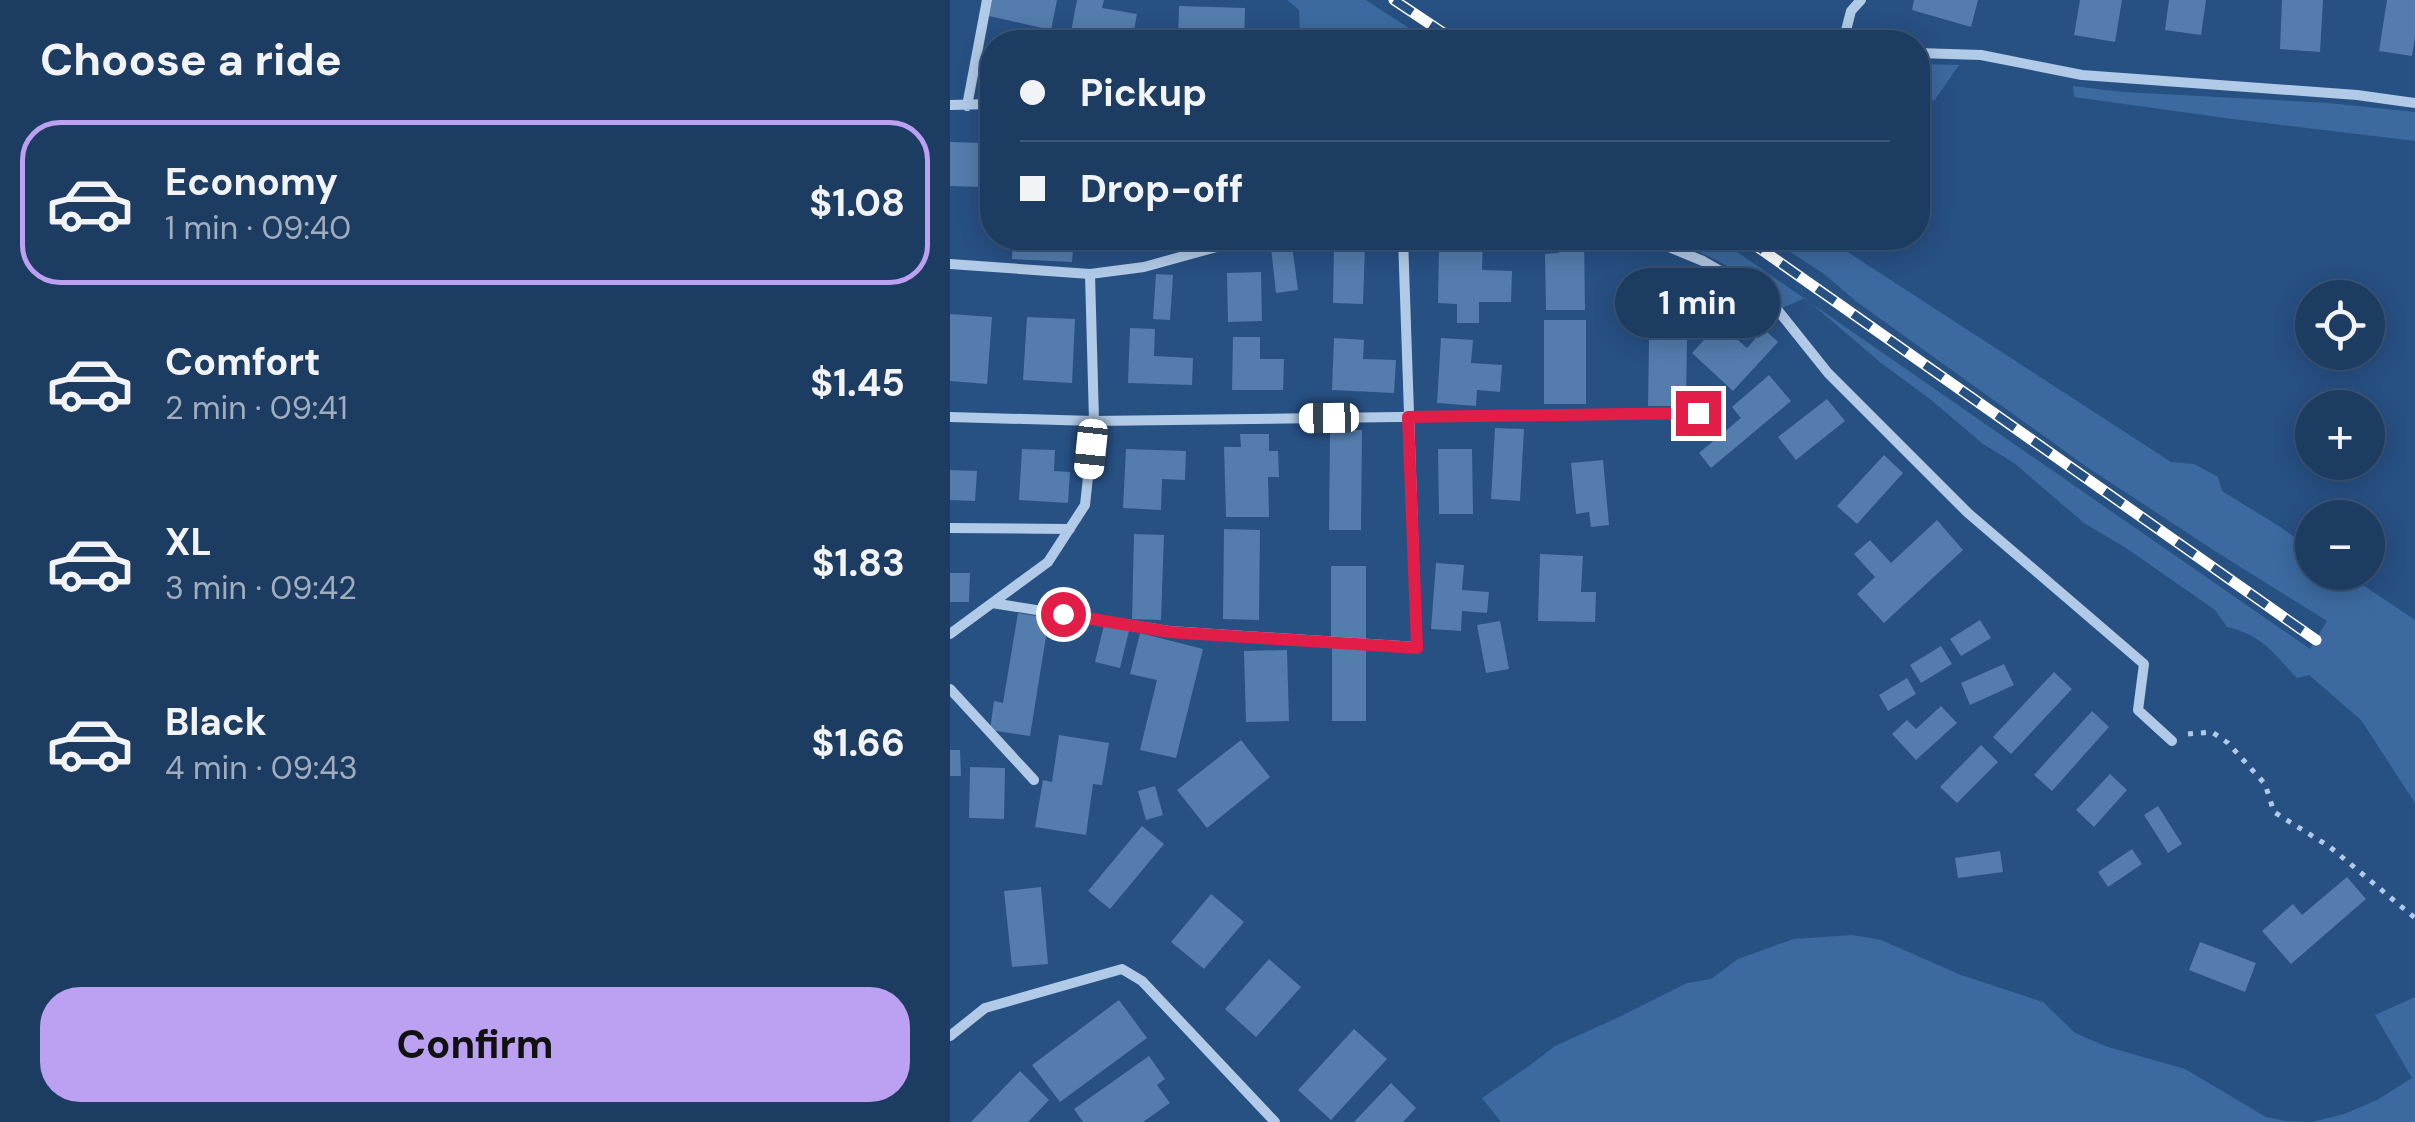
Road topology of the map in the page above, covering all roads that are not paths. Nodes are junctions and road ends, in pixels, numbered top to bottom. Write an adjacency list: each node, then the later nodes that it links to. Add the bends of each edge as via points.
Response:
1 (987, 0): 3 (street)
2 (1861, 0): 4 (street)
3 (981, 30)
4 (1846, 30)
5 (980, 35): 10 (street)
6 (1930, 53): 7 (street, via 2082,75)
7 (2415, 104)
8 (950, 105): 10 (street)
9 (980, 105): 10 (street)
10 (966, 106)
11 (1203, 250): 15 (street)
12 (1403, 250): 17 (street)
13 (1676, 250): 25 (street, via 1768,298 1828,373 1968,513 2144,664 2138,710)
14 (950, 264): 15 (street)
15 (1090, 274): 19 (street)
16 (1698, 413): 17 (street)
17 (1408, 417): 19 (street); 22 (street, via 1417,648 1169,632)
18 (950, 418): 19 (street)
19 (1094, 421): 21 (street, via 1085,505)
20 (950, 528): 21 (street)
21 (1070, 528): 22 (street, via 1048,562)
22 (992, 603): 23 (street)
23 (950, 634)
24 (950, 688): 26 (street)
25 (2172, 740)
26 (1034, 780)
27 (950, 1036): 28 (street, via 985,1008 1122,969 1142,981)
28 (1274, 1122)

